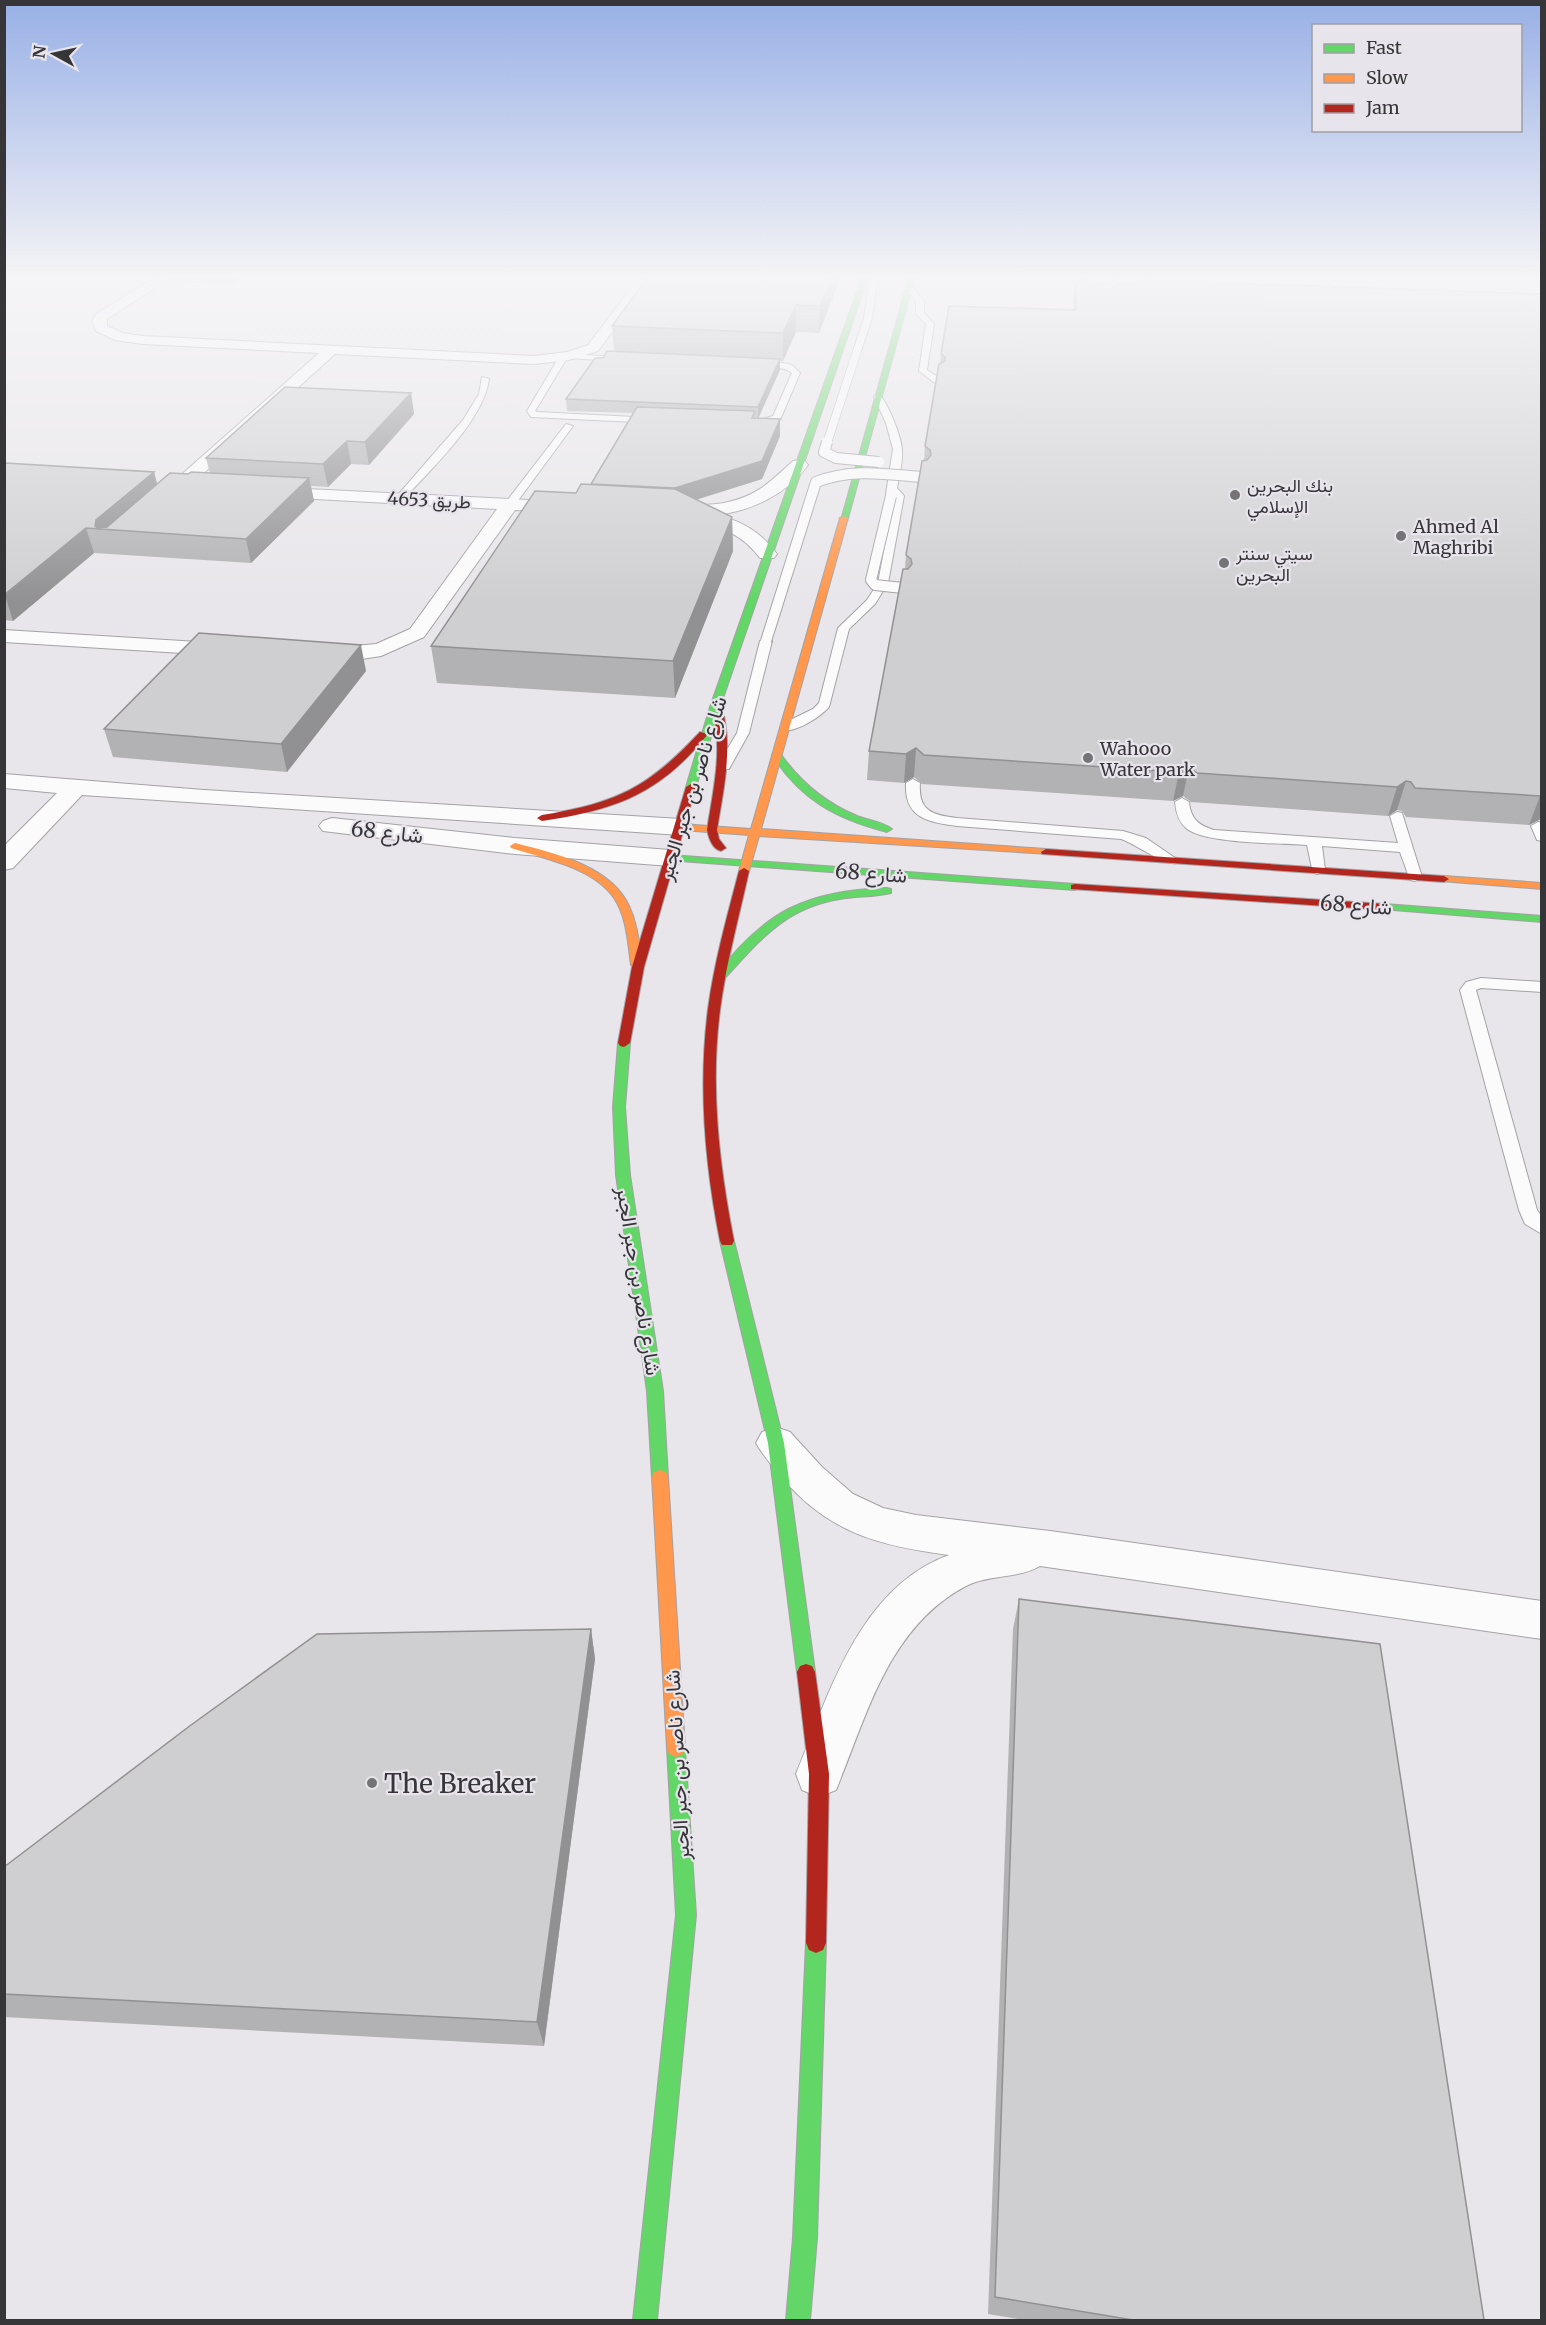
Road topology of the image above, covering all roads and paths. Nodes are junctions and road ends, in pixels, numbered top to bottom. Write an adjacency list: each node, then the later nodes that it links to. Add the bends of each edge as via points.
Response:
1 (289, 386): 15 (street, via 167,489)
2 (484, 386): 18 (lane, via 467,421)
3 (548, 386): 9 (lane, via 531,411 534,415)
4 (791, 386): 10 (lane, via 773,421)
5 (827, 386): 13 (main road, شارع ناصر بن جبر الجبر)
6 (845, 386): 12 (lane, bridge, via 824,452 836,458)
7 (881, 386): 8 (main road)
8 (878, 397): 17 (lane, via 898,449); 28 (main road)
9 (668, 422)
10 (745, 425)
11 (569, 426): 19 (lane)
12 (901, 464)
13 (800, 465): 21 (main road, شارع ناصر بن جبر الجبر); 21 (street, via 768,494 726,508 674,513 721,520 757,539)
14 (922, 477): 30 (lane, bridge, via 848,473 816,482 766,641 743,733)
15 (201, 488)
16 (248, 491): 18 (street, طريق 4653)
17 (891, 492): 22 (lane, bridge, via 871,580 875,585); 28 (lane, via 898,496 883,583 872,602 844,628 825,704)
18 (400, 498): 19 (street, طريق 4653)
19 (510, 504): 20 (street, طريق 4653); 25 (street, via 417,633 395,645 365,653)
20 (589, 508)
21 (767, 554): 26 (main road, شارع ناصر بن جبر الجبر)
22 (903, 588)
23 (4, 636): 24 (street)
24 (247, 651)
25 (294, 654)
26 (715, 707): 27 (main road, شارع ناصر بن جبر الجبر); 30 (main road, via 724,735)
27 (710, 726): 37 (main road, via 673,768 636,795 587,811); 38 (main road, شارع ناصر بن جبر الجبر)
28 (786, 727): 29 (main road)
29 (777, 755): 40 (main road); 43 (main road, via 798,788 827,807 875,826)
30 (724, 766): 39 (main road)
31 (4, 781): 33 (street, شارع 68)
32 (913, 783): 46 (lane, via 913,803 934,818 1123,834)
33 (76, 787): 34 (street, شارع 68); 47 (street)
34 (204, 797): 37 (street, شارع 68); 42 (street, شارع 68, via 286,820)
35 (1182, 802): 41 (lane, via 1186,821 1203,831)
36 (1397, 816): 44 (lane)
37 (542, 819): 38 (street, شارع 68)
38 (681, 827): 39 (main road, شارع 68); 45 (main road, شارع ناصر بن جبر الجبر)
39 (712, 830): 40 (main road, شارع 68); 48 (main road, via 721,848)
40 (754, 833): 43 (main road, شارع 68); 48 (main road)
41 (1314, 842): 44 (lane); 49 (lane)
42 (515, 846): 45 (street, شارع 68); 56 (main road, via 584,872 613,889 623,905)
43 (953, 846): 46 (main road, شارع 68)
44 (1406, 848): 50 (lane)
45 (670, 858): 48 (main road, شارع 68); 56 (main road, شارع ناصر بن جبر الجبر)
46 (1171, 860): 49 (main road, شارع 68)
47 (4, 862)
48 (746, 863): 51 (main road, شارع 68); 57 (main road)
49 (1318, 870): 50 (main road, شارع 68)
50 (1415, 877): 52 (main road, شارع 68)
51 (985, 882): 53 (main road); 55 (main road, شارع 68)
52 (1542, 886)
53 (930, 890)
54 (901, 891): 57 (main road, via 847,893 802,906 767,926)
55 (1542, 919)
56 (638, 967): 64 (main road, شارع ناصر بن جبر الجبر, via 624,1037 619,1107 623,1175 655,1391 686,1915)
57 (720, 977): 60 (main road, via 712,1027 713,1148 738,1292)
58 (1542, 987): 59 (lane, via 1481,983 1468,990 1528,1210 1532,1220)
59 (1542, 1227)
60 (776, 1443): 61 (street, via 839,1506 876,1524 916,1533); 63 (main road)
61 (1050, 1549): 62 (street); 63 (street, via 991,1560 949,1574 914,1598 884,1630)
62 (1542, 1620)
63 (819, 1774): 65 (main road, via 816,1987)
64 (645, 2320)
65 (798, 2320)

